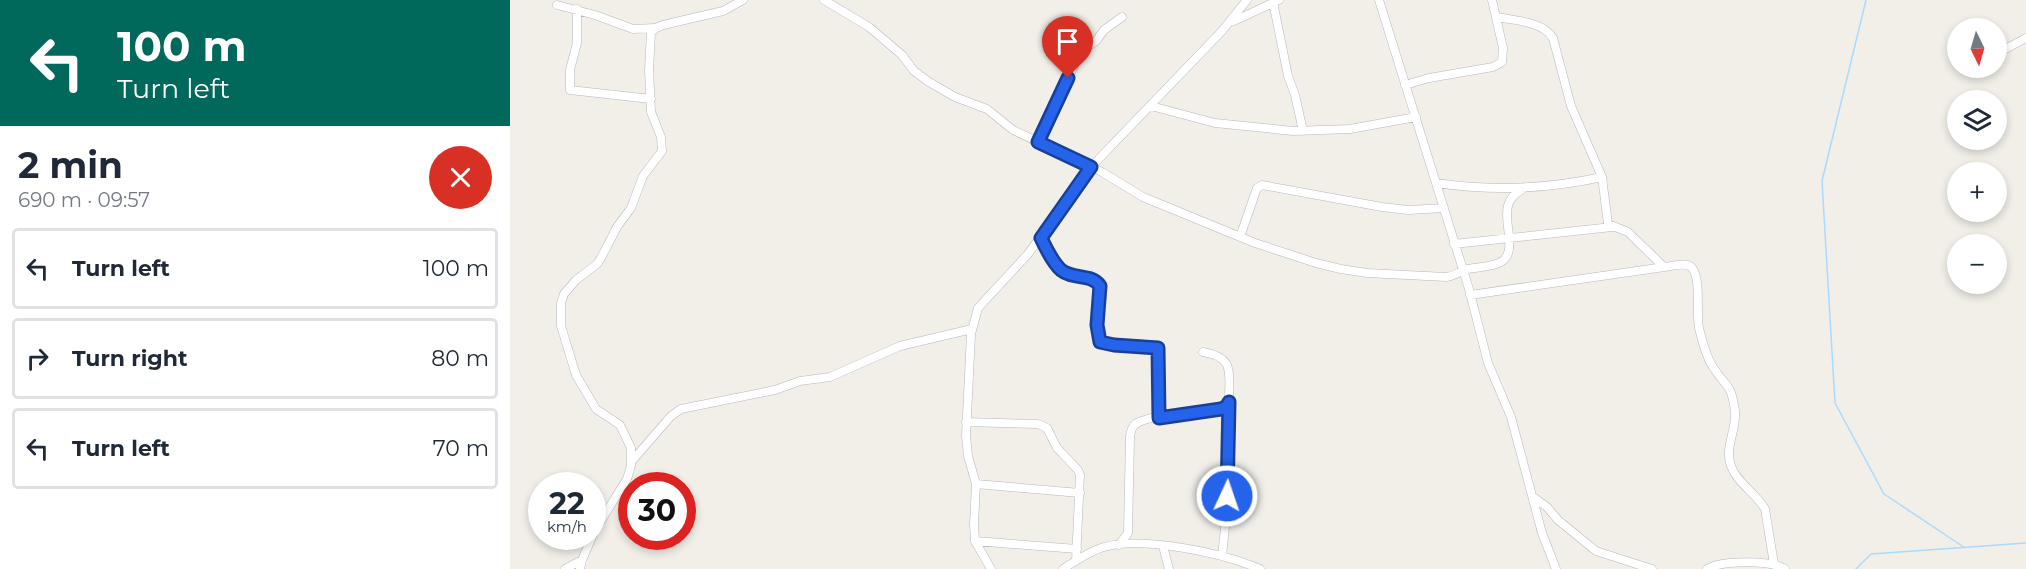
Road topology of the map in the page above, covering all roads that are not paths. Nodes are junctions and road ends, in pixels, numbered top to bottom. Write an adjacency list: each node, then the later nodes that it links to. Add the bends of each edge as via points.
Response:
1 (743, 0): 12 (street, via 723,11)
2 (824, 0): 20 (street, via 873,30 921,77 955,97 987,109 1006,126)
3 (1247, 0): 11 (street)
4 (1379, 0): 15 (street)
5 (1492, 0): 10 (street)
6 (1276, 1): 11 (street); 19 (street, via 1288,75)
7 (557, 5): 8 (street)
8 (577, 9): 12 (street, via 633,29); 16 (street, via 570,90)
9 (1122, 17): 20 (street, via 1081,51)
10 (1497, 17): 15 (street, via 1503,48 1500,64); 22 (street, via 1533,24 1553,38 1572,106)
11 (1228, 24): 17 (street)
12 (656, 28): 16 (street, via 650,37)
13 (2026, 38): 14 (street)
14 (2007, 48)
15 (1405, 85): 18 (street)
16 (651, 99): 39 (street, via 662,151 643,176 631,208 597,264 564,294 560,313 576,375 596,409 624,430)
17 (1150, 106): 19 (street, via 1215,123); 21 (street)
18 (1416, 117): 19 (street, via 1350,129); 23 (street)
19 (1304, 131)
20 (1038, 142): 21 (street)
21 (1091, 167): 27 (street, via 1143,197); 28 (street)
22 (1602, 177): 24 (street); 26 (street, via 1607,220)
23 (1436, 183): 24 (street, via 1465,188); 25 (street)
24 (1526, 187): 29 (street, via 1511,198 1507,209)
25 (1444, 208): 27 (street, via 1382,207 1262,185 1257,188); 30 (street)
26 (1612, 227): 29 (street); 31 (street, via 1622,228 1633,236)
27 (1240, 237): 32 (street, via 1341,269 1446,277)
28 (1041, 238): 34 (street, via 984,299); 37 (street, via 1063,272 1096,280 1100,286 1100,342 1158,348)
29 (1509, 238): 30 (street); 32 (street, via 1508,254 1502,261)
30 (1454, 244): 32 (street)
31 (1664, 267): 33 (street); 52 (street, via 1693,268 1699,327 1709,360 1732,393 1735,422 1730,462 1737,477 1765,509)
32 (1463, 270): 33 (street)
33 (1470, 295): 42 (street, via 1488,363 1511,417)
34 (972, 329): 38 (street); 39 (street, via 900,346 830,377 681,409)
35 (1203, 352): 36 (street, via 1226,364)
36 (1229, 402): 37 (street, via 1221,409); 49 (street, via 1229,470)
37 (1159, 418): 45 (street, via 1138,422 1131,430 1128,533)
38 (966, 422): 40 (street, via 968,456); 41 (street, via 1045,426 1057,448 1078,470)
39 (632, 461): 43 (street, via 627,479)
40 (976, 484): 41 (street); 44 (street)
41 (1080, 493): 47 (street)
42 (1532, 495): 59 (street); 60 (street, via 1596,551)
43 (606, 513)
44 (975, 541): 47 (street); 55 (street)
45 (1119, 545): 46 (street); 51 (street, via 1103,547)
46 (1163, 546): 49 (street); 57 (street)
47 (1077, 549): 51 (street)
48 (586, 550): 50 (street)
49 (1222, 556): 58 (street)
50 (582, 560): 53 (street); 54 (street)
51 (1076, 561): 56 (street)
52 (1774, 564): 61 (street, via 1729,562); 62 (street)
53 (565, 569)
54 (580, 569)
55 (991, 569)
56 (1063, 569)
57 (1170, 569)
58 (1260, 569)
59 (1556, 569)
60 (1652, 569)
61 (1707, 569)
62 (1785, 569)

